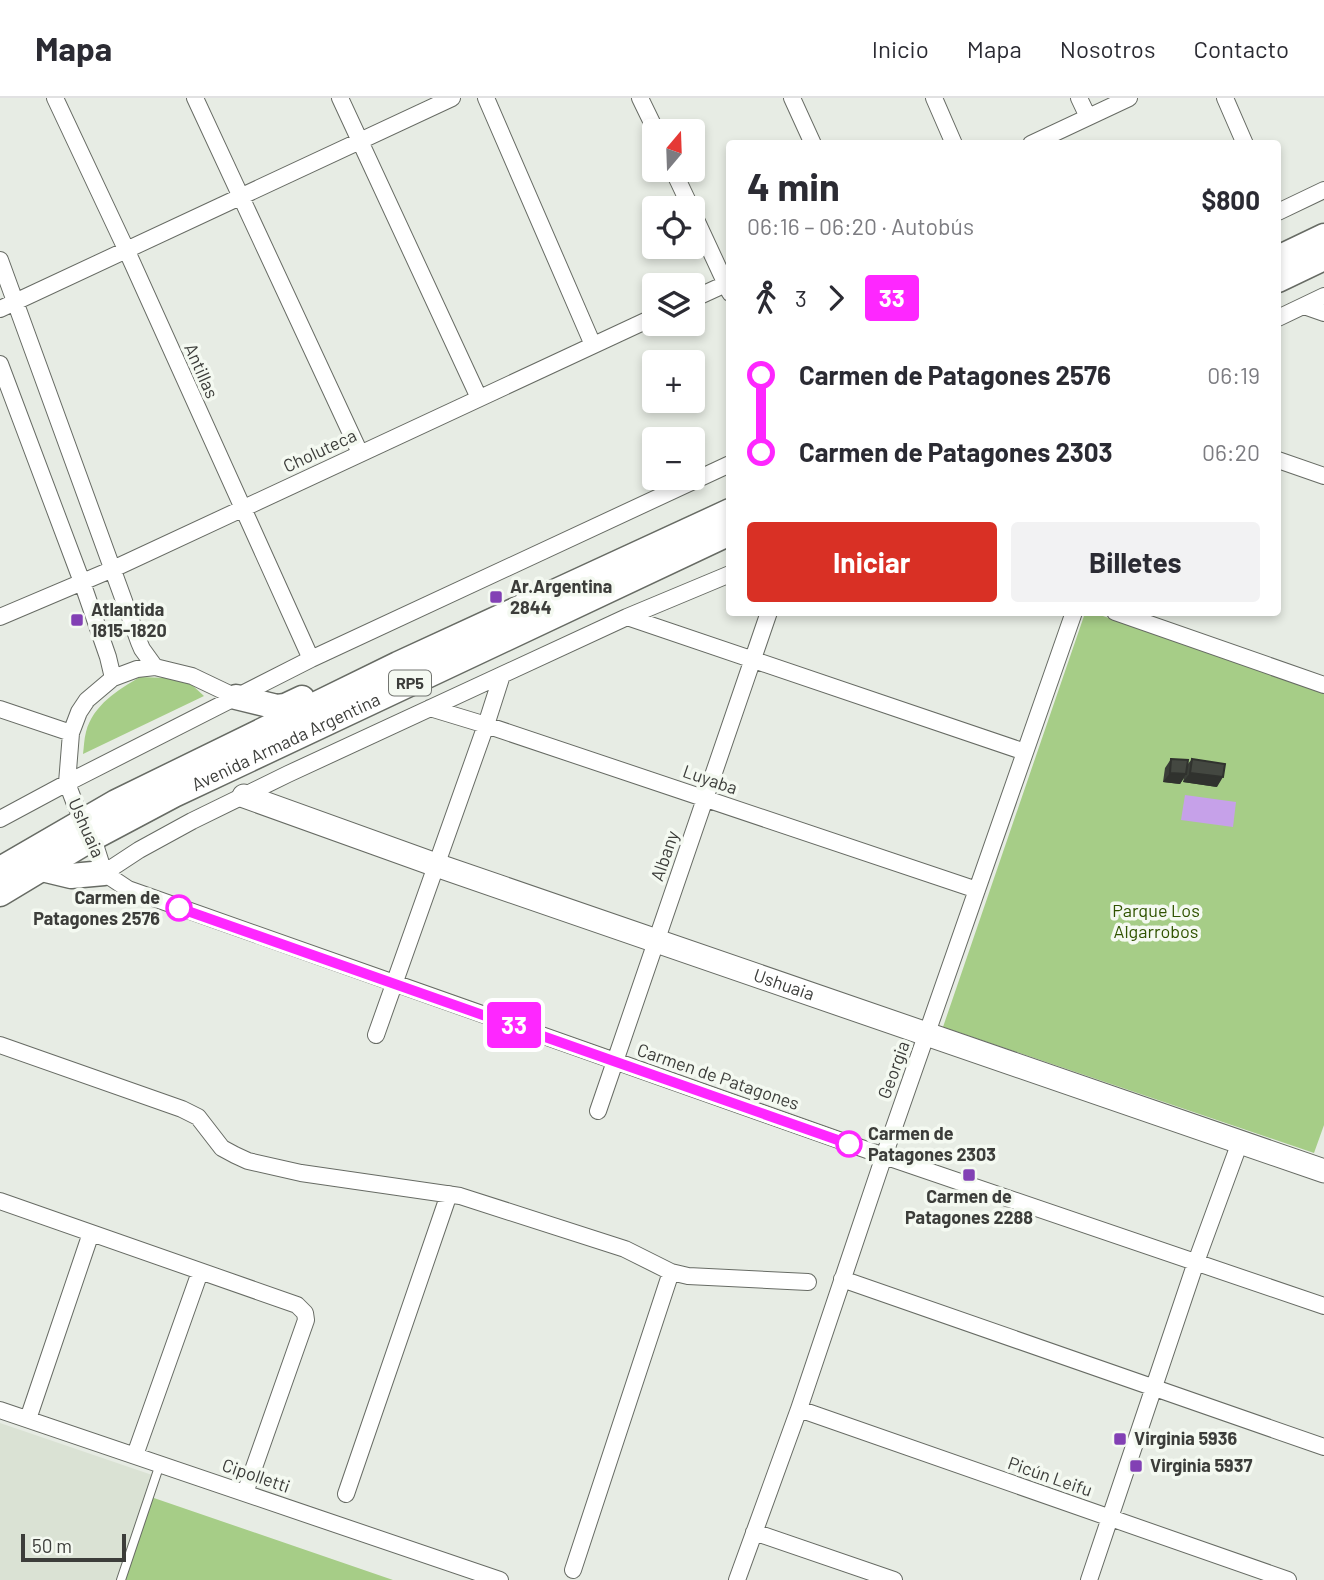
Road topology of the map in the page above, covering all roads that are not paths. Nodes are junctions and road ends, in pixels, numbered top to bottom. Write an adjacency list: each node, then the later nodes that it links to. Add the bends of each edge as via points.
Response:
1 (55, 98): 24 (street, Antillas)
2 (195, 98): 20 (street)
3 (340, 98): 18 (street)
4 (452, 98): 18 (street)
5 (486, 98): 38 (street)
6 (640, 98): 13 (street)
7 (792, 98): 14 (street)
8 (934, 98): 15 (street)
9 (1079, 98): 12 (street)
10 (1129, 98): 12 (street)
11 (1225, 98): 17 (street)
12 (1088, 117): 16 (street)
13 (650, 119)
14 (811, 140)
15 (952, 140)
16 (1039, 140)
17 (1243, 140)
18 (360, 141): 20 (street); 40 (street)
19 (1324, 190): 21 (street)
20 (241, 196): 24 (street); 41 (street)
21 (1281, 211)
22 (1324, 236): 25 (main road)
23 (705, 238): 29 (street)
24 (126, 250): 33 (street); 45 (street, Antillas)
25 (1281, 257)
26 (1324, 258): 28 (main road)
27 (0, 260): 33 (street)
28 (1281, 279)
29 (726, 283)
30 (726, 288): 31 (street)
31 (705, 295)
32 (1324, 296): 34 (street)
33 (8, 305): 48 (street)
34 (1304, 306): 35 (street); 36 (street)
35 (1324, 313)
36 (1281, 317)
37 (642, 323): 38 (street, Choluteca)
38 (593, 345): 40 (street, Choluteca)
39 (0, 364): 50 (street)
40 (479, 398): 41 (street, Choluteca)
41 (360, 453): 45 (street, Choluteca)
42 (1281, 461): 44 (street)
43 (726, 466): 56 (street)
44 (1324, 476)
45 (242, 509): 48 (street, Choluteca); 56 (street, Antillas)
46 (726, 512): 58 (main road, Avenida Armada Argentina / RP5)
47 (726, 535): 73 (main road, Avenida Armada Argentina / RP5, via 174,795)
48 (113, 569): 50 (street, Choluteca); 59 (street, via 142,649)
49 (726, 575): 55 (street, Avenida Armada Argentina)
50 (82, 582): 54 (street, Choluteca); 61 (street)
51 (768, 616): 57 (street, Albany)
52 (1073, 616): 68 (street, Georgia)
53 (1126, 616): 62 (street)
54 (0, 617)
55 (627, 617): 57 (street); 60 (street, Avenida Armada Argentina)
56 (311, 659): 63 (street)
57 (752, 660): 68 (street); 71 (street, Albany)
58 (398, 664): 63 (main road, via 373,669 285,706); 73 (main road, Avenida Armada Argentina / RP5, via 116,802)
59 (155, 667): 61 (street); 63 (street, via 192,676)
60 (502, 675): 64 (street, Avenida Armada Argentina); 66 (street)
61 (113, 678): 67 (street, via 87,699)
62 (1324, 685)
63 (236, 697): 69 (street)
64 (430, 708): 66 (street, Luyaba); 70 (street, Avenida Armada Argentina)
65 (0, 709): 67 (street)
66 (486, 725): 71 (street, Luyaba); 74 (street)
67 (71, 733): 69 (street)
68 (1025, 752): 78 (street, Georgia)
69 (67, 783): 72 (street); 73 (street, Ushuaia)
70 (244, 796): 74 (main road, Ushuaia); 77 (street, Avenida Armada Argentina)
71 (705, 799): 78 (street, Luyaba); 80 (street, Albany)
72 (0, 819)
73 (88, 829): 75 (main road, Avenida Armada Argentina / RP5); 76 (main road, Avenida Armada Argentina / RP5); 77 (street, Ushuaia)
74 (436, 865): 80 (main road, Ushuaia); 81 (street)
75 (0, 869)
76 (42, 869): 77 (main road, via 71,877); 79 (main road, Avenida Armada Argentina / RP5)
77 (104, 873): 81 (street, Carmen de Patagones, via 128,889)
78 (977, 890): 82 (street, Georgia)
79 (0, 894)
80 (656, 941): 82 (main road, Ushuaia); 85 (street, Albany)
81 (394, 983): 83 (street); 85 (street, Carmen de Patagones)
82 (927, 1034): 87 (main road, Ushuaia); 88 (street, Georgia)
83 (376, 1035)
84 (0, 1045): 90 (street, via 182,1109 198,1117 222,1148 248,1161)
85 (614, 1060): 86 (street, Albany); 88 (street, Carmen de Patagones)
86 (598, 1111)
87 (1240, 1142): 89 (main road, Ushuaia); 93 (street)
88 (884, 1156): 93 (street, Carmen de Patagones); 96 (street, Georgia)
89 (1324, 1171)
90 (449, 1194): 95 (street, via 625,1249); 107 (street)
91 (0, 1201): 92 (street)
92 (90, 1233): 94 (street); 102 (street)
93 (1196, 1262): 98 (street, Carmen de Patagones); 99 (street)
94 (200, 1272): 104 (street); 106 (street, via 297,1305 305,1314)
95 (671, 1272): 97 (street); 110 (street)
96 (842, 1279): 99 (street); 100 (street, Georgia)
97 (808, 1282)
98 (1324, 1306)
99 (1154, 1388): 103 (street); 108 (street)
100 (799, 1409): 108 (street, Picún Leifu); 109 (street, Georgia)
101 (0, 1410): 102 (street, Cipolletti)
102 (28, 1419): 104 (street, Cipolletti)
103 (1324, 1447)
104 (135, 1455): 105 (street, Cipolletti)
105 (160, 1464): 106 (street, Cipolletti); 111 (lane)
106 (245, 1493): 112 (street, Cipolletti)
107 (346, 1494)
108 (1111, 1519): 115 (street); 116 (street, Picún Leifu)
109 (754, 1532): 113 (street, Georgia); 114 (street)
110 (573, 1570)
111 (121, 1580)
112 (500, 1580)
113 (737, 1580)
114 (894, 1580)
115 (1089, 1580)
116 (1288, 1580)

